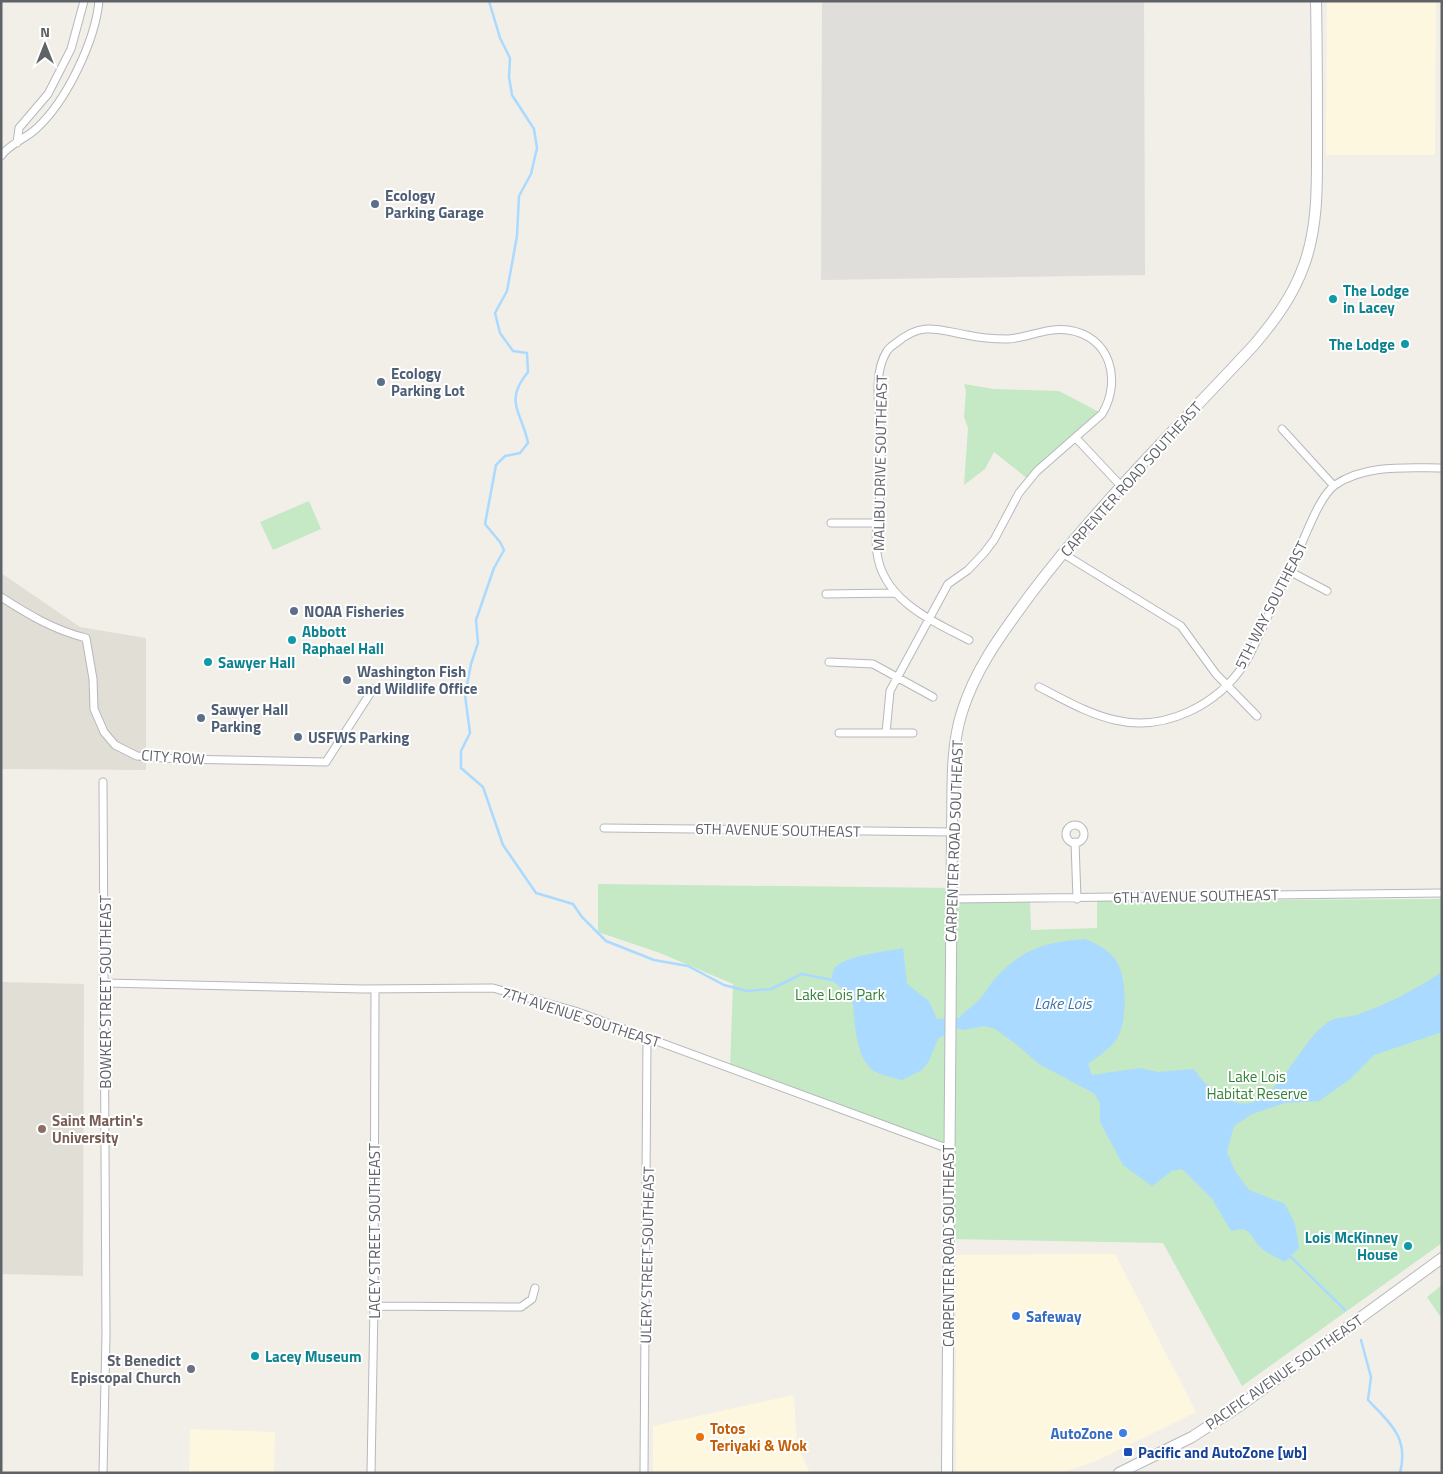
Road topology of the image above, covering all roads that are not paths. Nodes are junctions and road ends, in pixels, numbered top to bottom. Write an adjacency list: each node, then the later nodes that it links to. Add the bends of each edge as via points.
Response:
1 (84, 1): 4 (street, via 71,48 48,94 19,128)
2 (99, 1): 4 (street, via 88,45 66,90 52,112)
3 (1316, 1): 10 (main road, CARPENTER ROAD SOUTHEAST, via 1316,196 1304,266 1292,295 1276,320)
4 (17, 143): 5 (street)
5 (1, 156)
6 (1282, 429): 9 (street)
7 (1076, 438): 10 (street); 12 (street, MALIBU DRIVE SOUTHEAST, via 1102,414 1108,404 1113,379 1107,357 1096,343 1085,336 1068,330 1010,339 987,338 942,328 924,329 904,337 888,350 879,378 881,454); 19 (street, MALIBU DRIVE SOUTHEAST, via 1029,480 994,540 968,570 948,584)
8 (1442, 468): 9 (street, via 1384,468 1351,477)
9 (1334, 486): 14 (street, 5TH WAY SOUTHEAST, via 1318,510)
10 (1122, 487): 13 (main road, CARPENTER ROAD SOUTHEAST)
11 (831, 523): 12 (street)
12 (878, 523): 16 (street, MALIBU DRIVE SOUTHEAST, via 877,553 885,577)
13 (1062, 553): 23 (street, 5TH WAY SOUTHEAST, via 1181,626); 33 (main road, CARPENTER ROAD SOUTHEAST, via 986,656 975,676 957,736)
14 (1289, 571): 15 (street); 23 (street, 5TH WAY SOUTHEAST, via 1245,663)
15 (1327, 591)
16 (896, 593): 17 (street); 19 (street, MALIBU DRIVE SOUTHEAST)
17 (826, 594)
18 (1, 597): 25 (street, CITY ROW, via 36,619 63,632 86,638 94,709 104,732 115,745 137,756 178,760 326,762)
19 (928, 620): 20 (street); 22 (street, MALIBU DRIVE SOUTHEAST)
20 (969, 640)
21 (829, 662): 22 (street, via 873,664)
22 (899, 677): 26 (street); 29 (street, MALIBU DRIVE SOUTHEAST, via 890,692)
23 (1227, 684): 24 (street, via 1200,706 1177,719 1146,722 1115,720 1074,705); 27 (street)
24 (1039, 687)
25 (373, 689)
26 (933, 697)
27 (1257, 716)
28 (839, 733): 29 (street)
29 (886, 733): 30 (street)
30 (913, 733)
31 (104, 782): 38 (street, BOWKER STREET SOUTHEAST)
32 (604, 828): 33 (street, 6TH AVENUE SOUTHEAST)
33 (952, 832): 37 (main road, CARPENTER ROAD SOUTHEAST)
34 (1075, 842): 36 (street)
35 (1442, 893): 36 (street, 6TH AVENUE SOUTHEAST)
36 (1077, 898): 37 (street, 6TH AVENUE SOUTHEAST)
37 (950, 899): 41 (main road, CARPENTER ROAD SOUTHEAST)
38 (105, 983): 39 (street, 7TH AVENUE SOUTHEAST); 46 (street, BOWKER STREET SOUTHEAST)
39 (375, 989): 40 (street, 7TH AVENUE SOUTHEAST, via 493,988 575,1011); 44 (street, LACEY STREET SOUTHEAST)
40 (647, 1037): 41 (street, 7TH AVENUE SOUTHEAST); 48 (street, ULERY STREET SOUTHEAST)
41 (949, 1149): 49 (main road, CARPENTER ROAD SOUTHEAST)
42 (1442, 1258): 45 (main road, PACIFIC AVENUE SOUTHEAST, via 1241,1405 1192,1437)
43 (535, 1288): 44 (street, via 532,1299 520,1307)
44 (374, 1306): 47 (street, LACEY STREET SOUTHEAST)
45 (1124, 1472)
46 (103, 1473)
47 (371, 1473)
48 (644, 1473)
49 (947, 1473)

